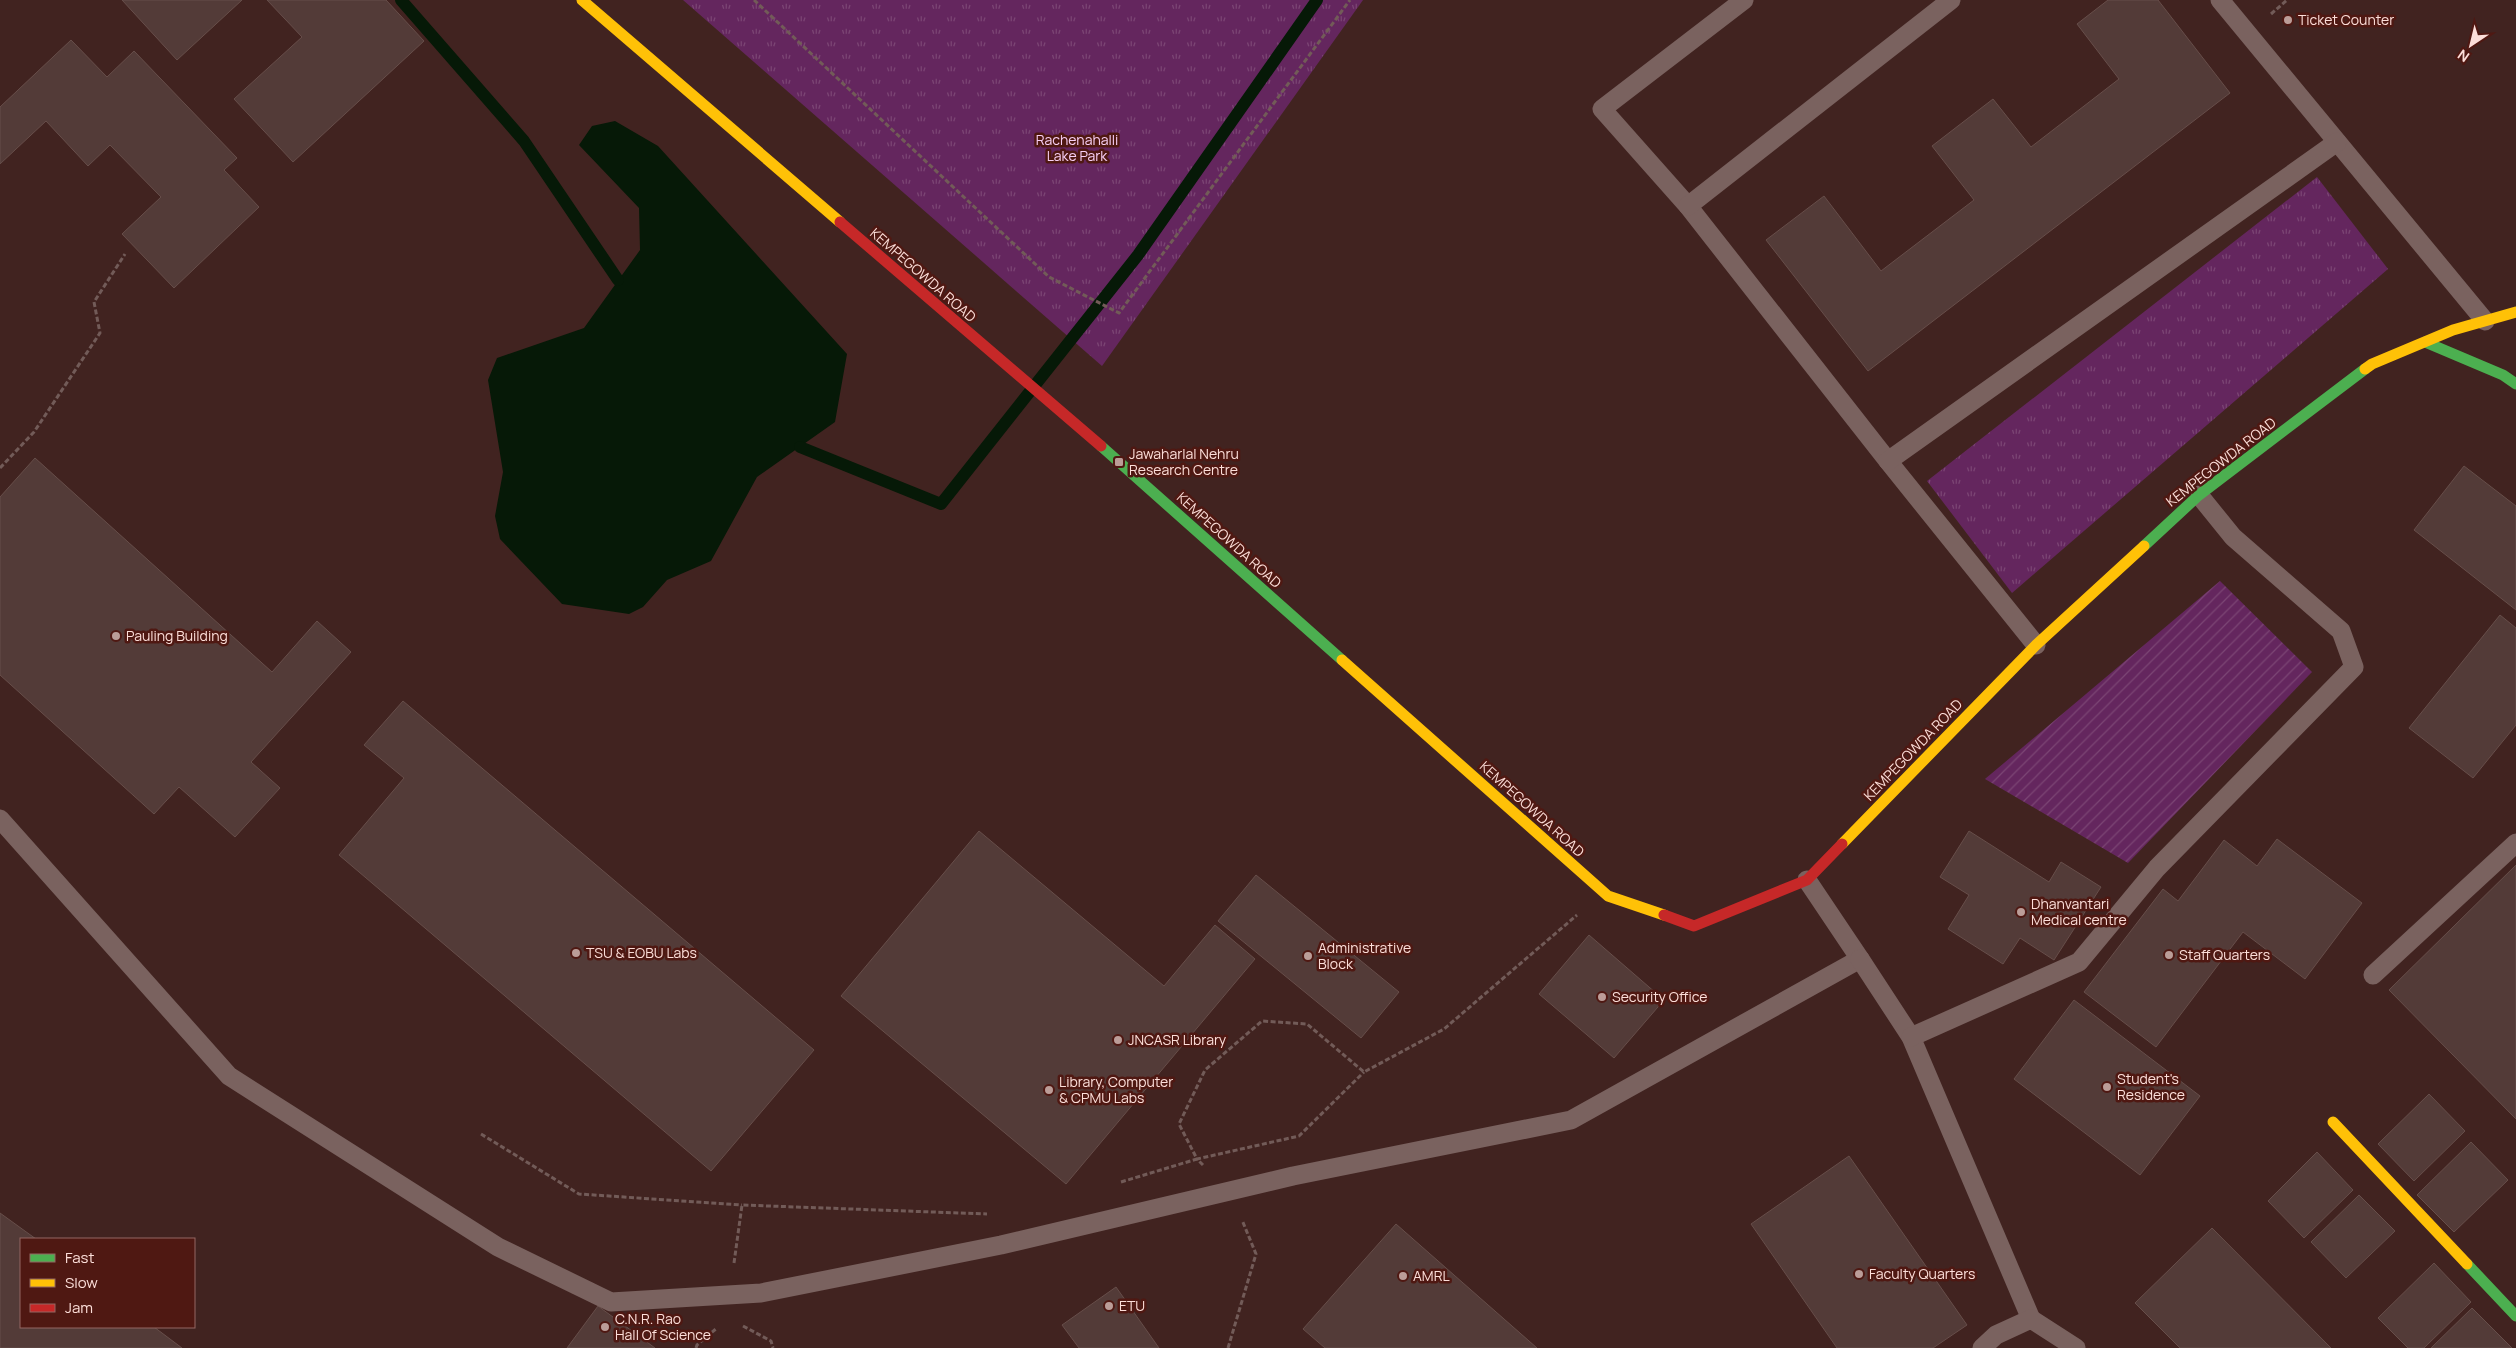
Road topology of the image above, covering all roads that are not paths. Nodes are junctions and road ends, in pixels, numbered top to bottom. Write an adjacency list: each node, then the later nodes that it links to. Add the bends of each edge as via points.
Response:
1 (582, 0): 16 (street, KEMPEGOWDA ROAD, via 1054,407 1608,896 1694,926)
2 (1744, 0): 6 (lane, via 1602,109)
3 (1951, 0): 6 (lane)
4 (2220, 0): 5 (lane)
5 (2337, 142): 8 (lane); 11 (lane)
6 (1688, 206): 11 (lane)
7 (2516, 312): 8 (street, KEMPEGOWDA ROAD)
8 (2485, 321): 9 (street, KEMPEGOWDA ROAD)
9 (2425, 342): 10 (street, via 2503,375); 12 (street, KEMPEGOWDA ROAD, via 2372,364)
10 (2516, 384)
11 (1888, 461): 13 (lane)
12 (2199, 496): 13 (street, KEMPEGOWDA ROAD); 19 (lane, via 2233,537 2341,631 2354,667 2157,868 2078,962)
13 (2036, 645): 16 (street, KEMPEGOWDA ROAD)
14 (0, 819): 17 (lane, via 229,1076 498,1247 611,1302 761,1293 1001,1245 1293,1176 1571,1120)
15 (2516, 843): 18 (lane)
16 (1807, 880): 17 (lane)
17 (1860, 959): 19 (lane)
18 (2373, 975)
19 (1911, 1037): 22 (lane)
20 (2333, 1122): 21 (street)
21 (2516, 1316)
22 (2031, 1319): 23 (lane, via 1996,1335); 24 (lane)
23 (1982, 1348)
24 (2076, 1348)

